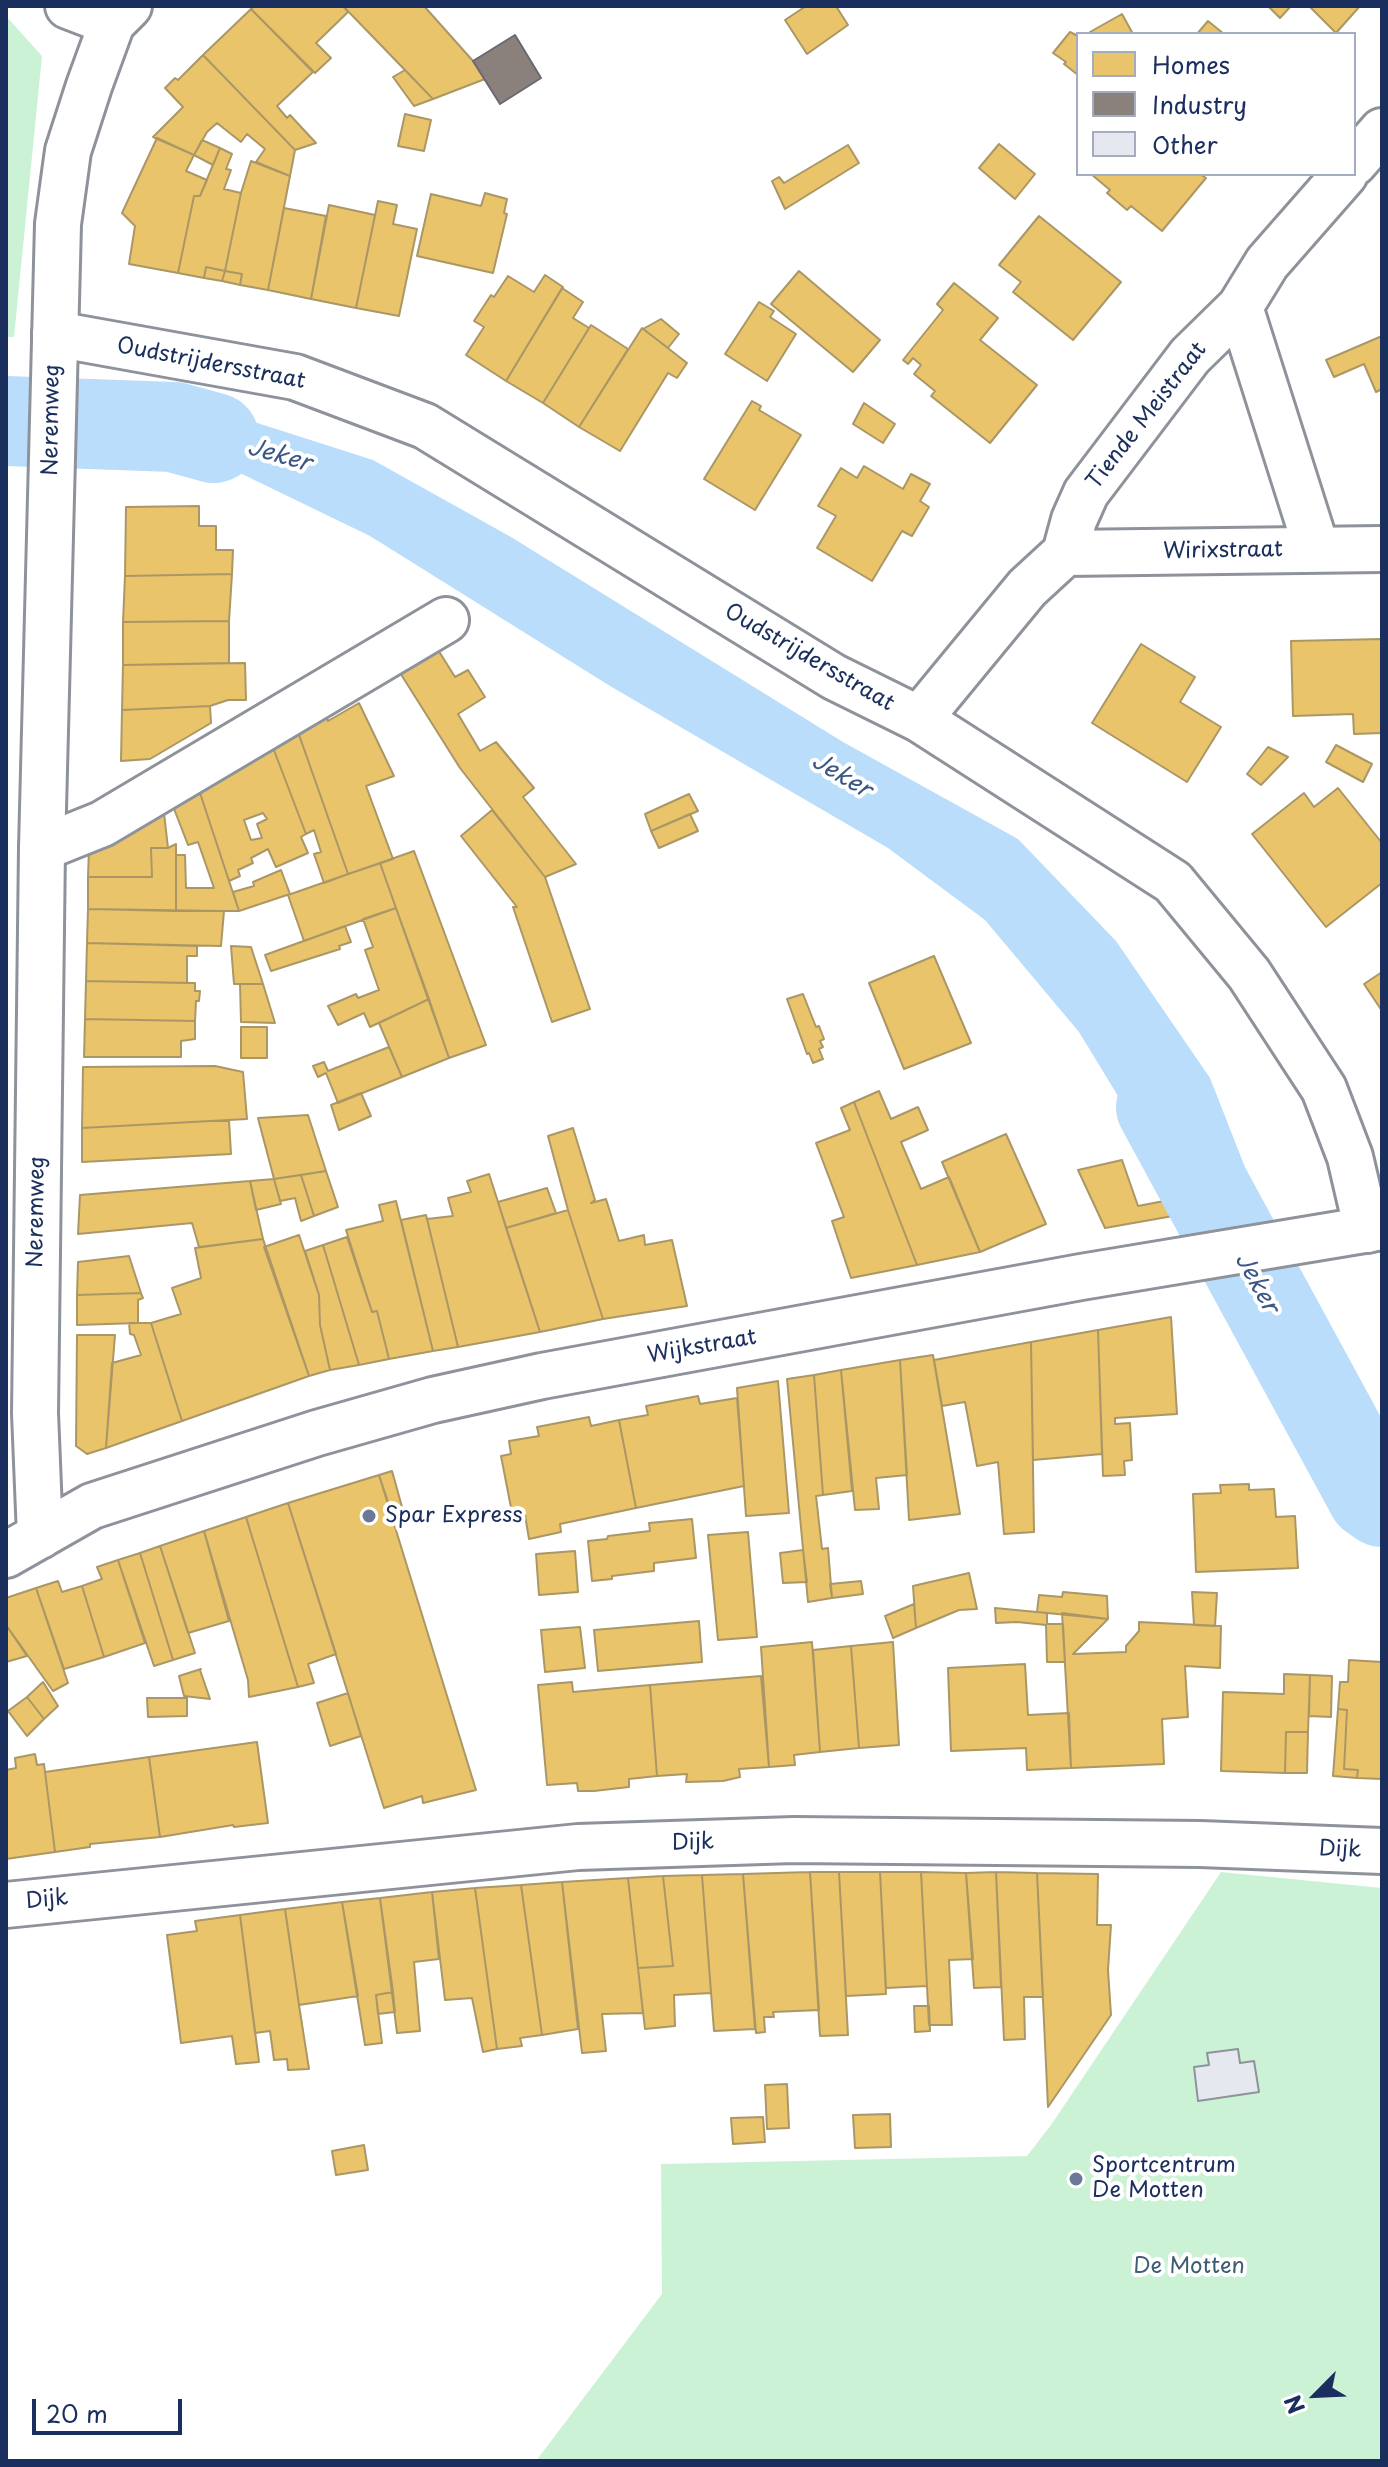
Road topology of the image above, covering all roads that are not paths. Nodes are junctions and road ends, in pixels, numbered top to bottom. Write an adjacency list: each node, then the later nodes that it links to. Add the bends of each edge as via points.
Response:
1 (68, 6): 2 (street)
2 (121, 15): 7 (street, Neremweg, via 68,151 58,224)
3 (1382, 131): 4 (street)
4 (1356, 161)
5 (1343, 176): 6 (street, Tiende Meistraat, via 1267,263)
6 (1240, 307): 9 (street); 10 (street, Tiende Meistraat, via 1190,356 1086,493)
7 (55, 334): 12 (street, Oudstrijdersstraat, via 295,377 425,426 834,677); 13 (street, Neremweg)
8 (1382, 549): 9 (street, Wirixstraat)
9 (1317, 550): 10 (street, Wirixstraat)
10 (1065, 553): 12 (street, via 1027,588)
11 (446, 620): 13 (street, via 102,824)
12 (919, 719): 14 (street, Oudstrijdersstraat, via 1173,882 1249,974 1324,1089)
13 (42, 848): 15 (street, Neremweg, via 35,1413)
14 (1375, 1228): 15 (street, Wijkstraat, via 433,1400 92,1506)
15 (23, 1546)
16 (1382, 1851): 17 (street, Dijk, via 794,1840 609,1846)
17 (6, 1905)

